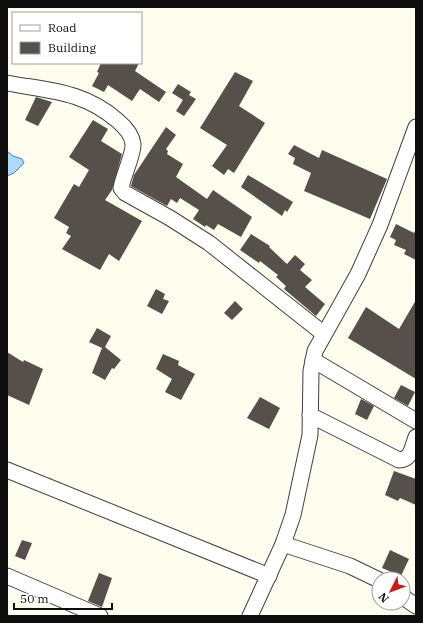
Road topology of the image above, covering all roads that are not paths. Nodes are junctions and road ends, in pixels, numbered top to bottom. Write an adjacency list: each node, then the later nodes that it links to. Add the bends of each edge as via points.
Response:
1 (7, 83): 3 (street, via 76,96 112,115 132,136 133,146 121,188 125,193 209,244)
2 (416, 127): 3 (street, via 380,224 358,274)
3 (324, 334): 4 (street)
4 (313, 360): 5 (street, via 310,371); 6 (street)
5 (310, 415): 7 (street, via 399,460 409,457); 9 (street, via 310,435 293,515)
6 (416, 421)
7 (416, 438)
8 (7, 470): 11 (street)
9 (283, 544): 11 (street); 12 (street, via 350,566)
10 (7, 576): 13 (street)
11 (268, 576): 14 (street)
12 (371, 576)
13 (100, 616)
14 (250, 616)

